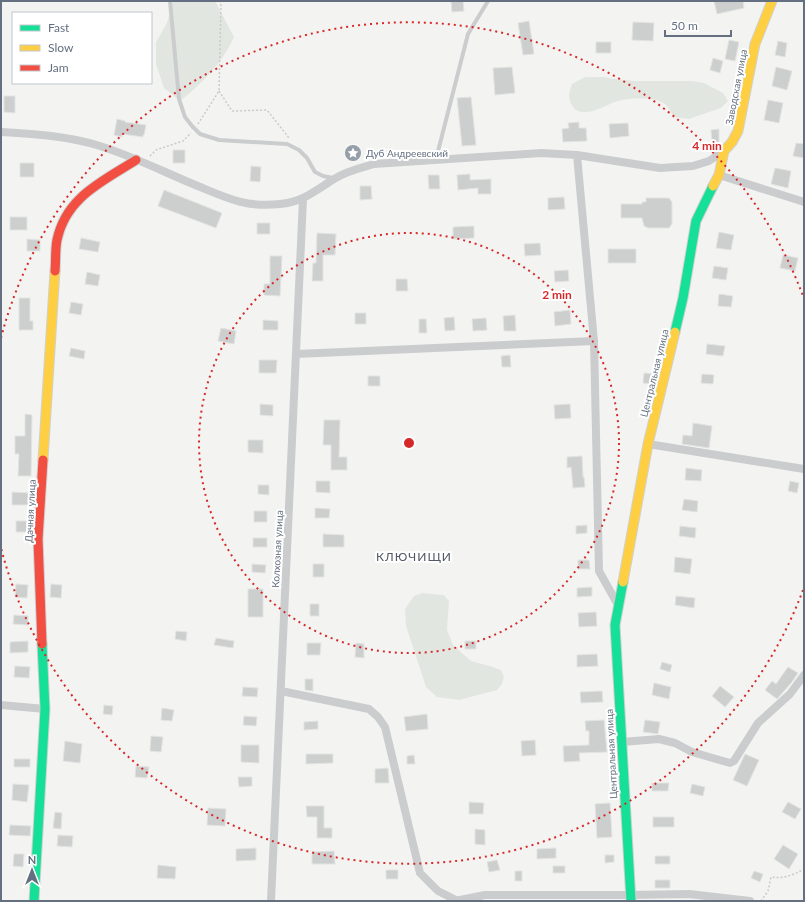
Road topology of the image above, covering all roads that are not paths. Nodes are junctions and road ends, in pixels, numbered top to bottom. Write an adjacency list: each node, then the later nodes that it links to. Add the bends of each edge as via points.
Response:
1 (170, 1): 10 (lane, via 179,99 185,117 195,129 200,134 219,140 287,144 307,158 315,172)
2 (488, 1): 7 (lane, via 468,34)
3 (772, 1): 5 (street, Заводская улица, via 755,44 738,131)
4 (1, 132): 8 (street, via 40,134 75,140)
5 (724, 151): 6 (street, via 709,161 693,166 660,168); 9 (street, Центральная улица)
6 (577, 155): 7 (street, via 541,153); 13 (street)
7 (436, 159): 10 (street, via 374,164)
8 (140, 161): 11 (street, via 236,202 267,205); 21 (street, Дачная улица, via 81,196 62,223 57,241 38,539)
9 (719, 175): 12 (street); 15 (street, Центральная улица, via 696,221 683,298)
10 (335, 178): 11 (street)
11 (303, 199): 14 (street, Колхозная улица)
12 (804, 202)
13 (594, 341): 14 (street); 17 (street, via 599,571)
14 (296, 354): 19 (street, Колхозная улица)
15 (648, 444): 16 (street); 17 (street, Центральная улица)
16 (804, 469)
17 (618, 605): 22 (street, Центральная улица, via 615,625)
18 (804, 675): 22 (street, via 790,694 758,723 734,761 730,763 659,739)
19 (281, 692): 25 (street, Колхозная улица); 26 (street, via 369,710 378,717 385,727 420,874 438,891)
20 (1, 705): 21 (street)
21 (45, 709): 24 (street, Дачная улица)
22 (622, 742): 23 (street, Центральная улица)
23 (630, 898): 26 (street, via 485,894); 27 (street, via 689,894)
24 (34, 901)
25 (271, 901)
26 (456, 901)
27 (750, 901)

